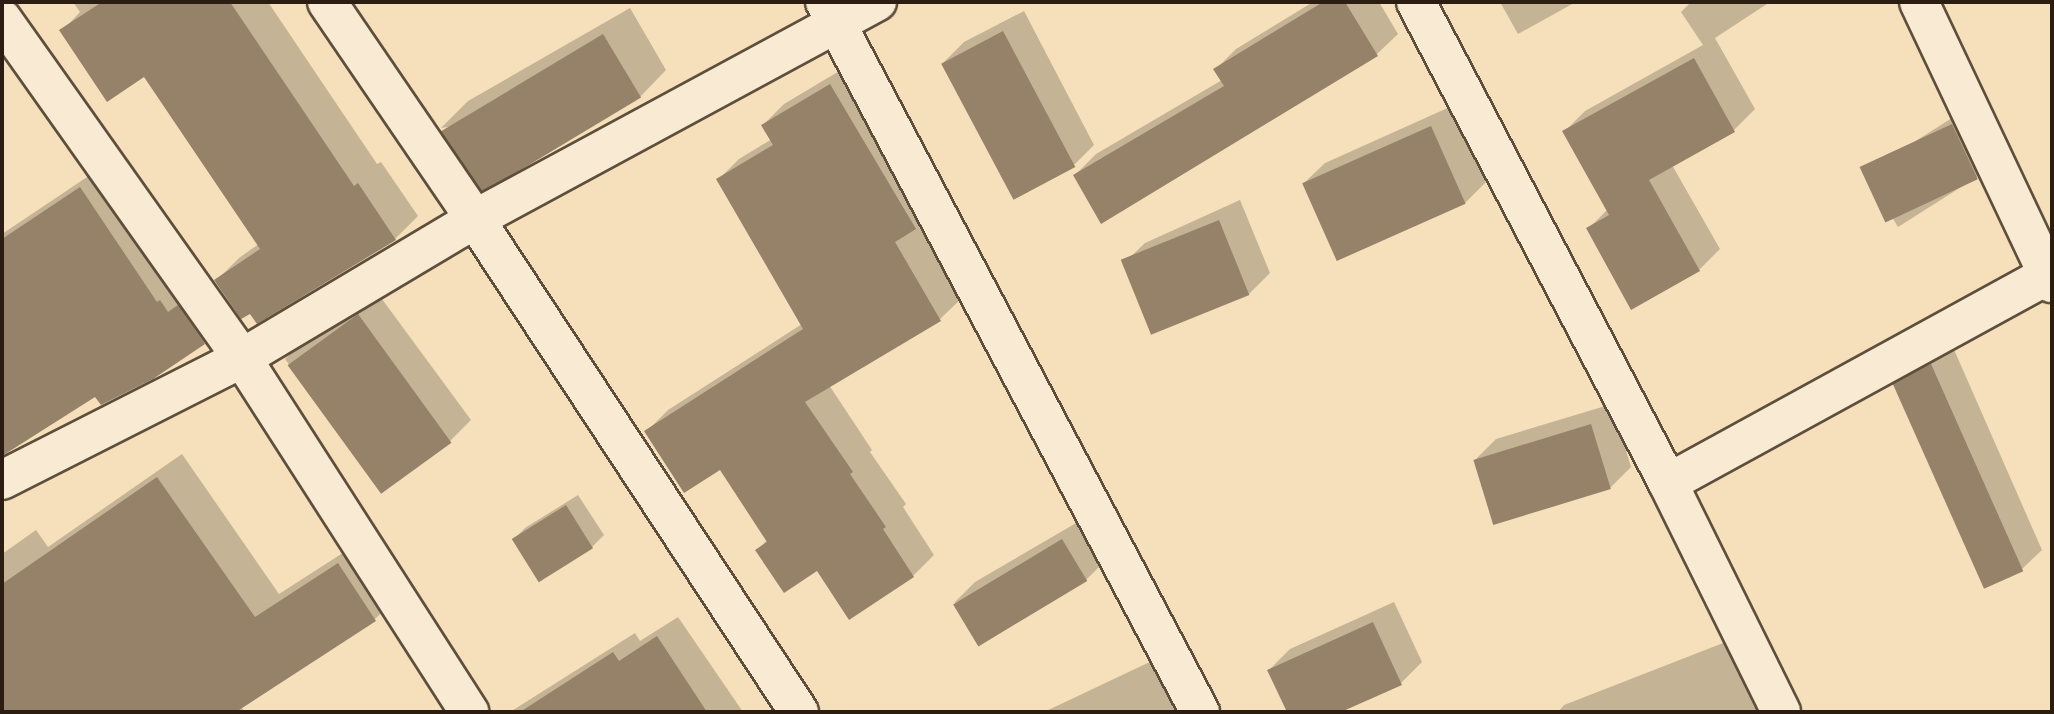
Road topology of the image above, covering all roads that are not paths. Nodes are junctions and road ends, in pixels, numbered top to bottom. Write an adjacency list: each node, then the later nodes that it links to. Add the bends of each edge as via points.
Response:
1 (327, 2): 7 (street)
2 (877, 2): 5 (street)
3 (1416, 2): 11 (street)
4 (1919, 2): 8 (street)
5 (831, 12): 7 (street); 14 (street)
6 (2, 19): 9 (street)
7 (475, 219): 9 (street); 13 (street)
8 (2051, 277): 11 (street)
9 (242, 358): 10 (street); 12 (street)
10 (2, 480)
11 (1668, 483): 15 (street)
12 (469, 712)
13 (799, 712)
14 (1200, 712)
15 (1782, 712)

